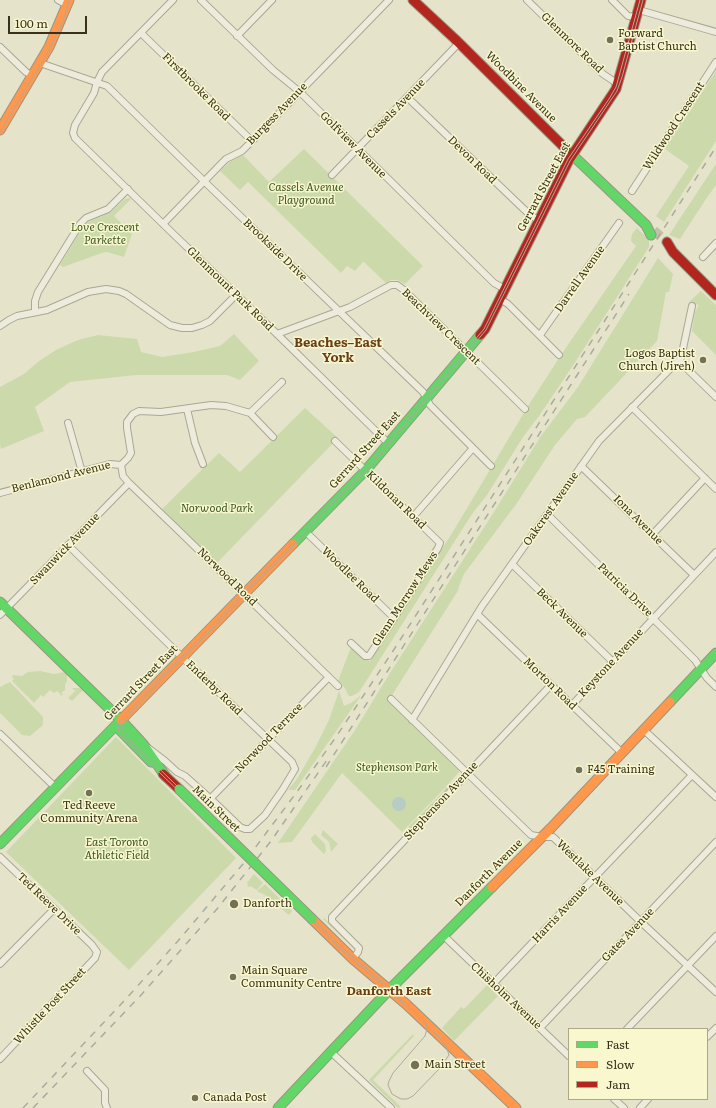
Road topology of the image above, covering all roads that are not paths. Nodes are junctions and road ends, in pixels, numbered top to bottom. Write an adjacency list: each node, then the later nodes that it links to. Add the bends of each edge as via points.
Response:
1 (58, 0): 10 (street)
2 (173, 0): 13 (street)
3 (201, 0): 14 (street, Golfview Avenue)
4 (272, 0): 14 (street)
5 (389, 0): 22 (street, Burgess Avenue)
6 (413, 0): 15 (main road, Woodbine Avenue)
7 (527, 0): 21 (street, Glenmore Road, via 603,74)
8 (612, 0): 11 (street, via 628,16)
9 (641, 0): 11 (main road, Gerrard Street East)
10 (68, 3): 18 (main road)
11 (638, 13): 12 (street); 21 (main road, Gerrard Street East)
12 (716, 32)
13 (141, 33): 20 (street, via 102,72); 25 (street, Firstbrooke Road)
14 (237, 36): 22 (street, Golfview Avenue, via 272,70)
15 (459, 43): 23 (street, Cassels Avenue); 27 (main road, Woodbine Avenue)
16 (0, 47): 19 (street)
17 (716, 62): 31 (street, Wildwood Crescent)
18 (40, 63): 19 (main road); 20 (street, Brookside Drive)
19 (32, 76): 24 (main road)
20 (97, 82): 29 (street, Brookside Drive, via 107,86); 30 (street, Glenmount Park Road, via 73,133 75,138)
21 (618, 84): 27 (main road, Gerrard Street East)
22 (300, 92): 25 (street, Burgess Avenue); 26 (street, Golfview Avenue)
23 (407, 97): 26 (street, Cassels Avenue); 32 (street, Devon Road, via 531,216)
24 (0, 130)
25 (252, 141): 29 (street, Burgess Avenue, via 242,151 226,159)
26 (357, 149): 28 (street, Cassels Avenue); 39 (street, Golfview Avenue, via 494,283)
27 (572, 155): 32 (main road, Gerrard Street East); 35 (main road, Woodbine Avenue)
28 (332, 175)
29 (204, 181): 34 (street, Burgess Avenue); 44 (street, Brookside Drive)
30 (128, 189): 34 (street, Glenmount Park Road); 45 (street, via 108,209 86,218 80,224 38,292)
31 (632, 191)
32 (539, 220): 39 (main road, Gerrard Street East)
33 (619, 223): 48 (street, Darrell Avenue)
34 (163, 224): 40 (street, Glenmount Park Road)
35 (653, 233)
36 (716, 243): 38 (street)
37 (666, 244): 41 (main road)
38 (703, 257)
39 (505, 289): 42 (main road, Gerrard Street East)
40 (236, 295): 45 (street, via 210,321 187,329 164,322 122,292 106,289 88,292 55,308); 47 (street, Glenmount Park Road)
41 (716, 295)
42 (500, 299): 48 (street); 49 (main road, Gerrard Street East, via 485,329)
43 (692, 306): 51 (street, Oakcrest Avenue)
44 (338, 311): 47 (street, Beachview Crescent); 49 (street, Beachview Crescent, via 391,285 397,285); 54 (street, Brookside Drive, via 423,392)
45 (35, 312): 46 (street, via 14,318)
46 (0, 326)
47 (277, 334): 62 (street, Glenmount Park Road)
48 (540, 335): 50 (street)
49 (466, 352): 54 (main road, Gerrard Street East); 57 (street, Beachview Crescent)
50 (559, 355)
51 (679, 361): 53 (street); 55 (street, Oakcrest Avenue)
52 (282, 382): 58 (street)
53 (716, 397)
54 (426, 399): 62 (main road, Gerrard Street East); 63 (street, Brookside Drive)
55 (632, 407): 67 (street, Oakcrest Avenue, via 599,441); 70 (street)
56 (187, 409): 58 (street, via 219,405); 64 (street); 65 (street, via 142,411 133,414 127,425 131,453)
57 (526, 410)
58 (250, 413): 60 (street)
59 (68, 423): 69 (street)
60 (273, 436)
61 (335, 441): 68 (street, Kildonan Road)
62 (389, 444): 68 (main road, Gerrard Street East)
63 (473, 448): 66 (street, Brookside Drive); 75 (street)
64 (203, 464)
65 (121, 465): 69 (street, Benlamond Avenue, via 110,464); 71 (street, Norwood Road, via 123,476)
66 (491, 466)
67 (581, 466): 74 (street, Oakcrest Avenue); 77 (street, Iona Avenue)
68 (366, 470): 75 (street, Kildonan Road); 76 (main road, Gerrard Street East)
69 (82, 472): 73 (street, Benlamond Avenue)
70 (705, 478): 72 (street); 77 (street)
71 (129, 483): 79 (street, Swanwick Avenue); 83 (street, Norwood Road)
72 (716, 489)
73 (0, 493)
74 (546, 514): 81 (street, Oakcrest Avenue); 87 (street, Patricia Drive)
75 (414, 517): 78 (street, Kildonan Road)
76 (306, 532): 83 (main road, Gerrard Street East); 86 (street, Woodlee Road)
77 (652, 534): 82 (street, Iona Avenue)
78 (440, 543): 86 (street, Glenn Morrow Mews)
79 (68, 545): 84 (street, Swanwick Avenue); 90 (street, Enderby Road)
80 (716, 552): 82 (street, Keystone Avenue)
81 (512, 564): 85 (street, Oakcrest Avenue); 91 (street, Beck Avenue)
82 (694, 575): 87 (street, Keystone Avenue)
83 (244, 595): 90 (main road, Gerrard Street East); 93 (street, Norwood Road)
84 (2, 608): 100 (main road, Main Street)
85 (477, 614): 94 (street, Morton Road); 99 (street, Oakcrest Avenue)
86 (394, 618): 88 (street, Glenn Morrow Mews, via 369,656 365,656)
87 (653, 618): 91 (street, Keystone Avenue); 92 (street, Patricia Drive)
88 (351, 643)
89 (716, 653): 92 (main road, Danforth Avenue)
90 (182, 658): 100 (main road, Gerrard Street East); 103 (street, Enderby Road)
91 (613, 662): 98 (street, Keystone Avenue)
92 (701, 669): 96 (street, Patricia Drive); 101 (main road, Danforth Avenue)
93 (329, 677): 95 (street, Norwood Road); 103 (street, Norwood Terrace)
94 (551, 685): 98 (street, Morton Road); 106 (street, Stephenson Avenue)
95 (338, 686)
96 (716, 687)
97 (391, 699): 99 (street, Westlake Avenue)
98 (572, 705): 105 (street, Morton Road)
99 (412, 720): 106 (street, Westlake Avenue)
100 (118, 723): 104 (main road, Main Street); 108 (main road, Main Street, via 130,742); 109 (main road, Gerrard Street East)
101 (644, 730): 105 (main road, Danforth Avenue); 107 (street)
102 (0, 734): 109 (street)
103 (268, 739): 111 (street, Norwood Terrace); 112 (street, Enderby Road, via 292,762 295,769 265,815 256,825)
104 (143, 744): 108 (main road, Main Street); 111 (street, Main Street)
105 (622, 753): 113 (main road, Danforth Avenue)
106 (468, 773): 113 (street, Westlake Avenue, via 531,835); 123 (street, Stephenson Avenue, via 332,918 359,948)
107 (692, 775): 110 (street); 117 (street, Harris Avenue)
108 (166, 777): 123 (main road, Main Street, bridge)
109 (56, 788): 115 (main road, Gerrard Street East)
110 (716, 797)
111 (210, 799): 112 (street, Main Street)
112 (245, 829)
113 (542, 837): 117 (street, Westlake Avenue, via 553,837); 120 (main road, Danforth Avenue)
114 (716, 842): 119 (street, Gates Avenue)
115 (0, 844)
116 (0, 857): 118 (street, Ted Reeve Drive)
117 (594, 877): 119 (street, Westlake Avenue); 126 (street, Harris Avenue)
118 (54, 909): 122 (street, Ted Reeve Drive); 124 (street)
119 (641, 922): 125 (street, Westlake Avenue); 129 (street, Gates Avenue)
120 (444, 936): 126 (street, Chisholm Avenue); 127 (main road, Danforth Avenue)
121 (716, 936): 125 (street)
122 (97, 952): 135 (street, Whistle Post Street, via 90,964)
123 (352, 959): 127 (main road, Main Street)
124 (0, 964)
125 (688, 965): 128 (street, Westlake Avenue); 130 (street)
126 (494, 984): 129 (street, Chisholm Avenue)
127 (389, 990): 133 (main road, Danforth Avenue); 142 (main road, Main Street)
128 (716, 992)
129 (540, 1028): 134 (street, Chisholm Avenue)
130 (628, 1028)
131 (716, 1028): 132 (street)
132 (708, 1036)
133 (331, 1052): 140 (main road, Danforth Avenue); 141 (street)
134 (568, 1055)
135 (0, 1059)
136 (87, 1071): 139 (street, via 104,1090)
137 (615, 1100): 143 (street)
138 (647, 1100): 144 (street)
139 (107, 1108)
140 (278, 1108)
141 (391, 1108)
142 (516, 1108)
143 (624, 1108)
144 (640, 1108)

